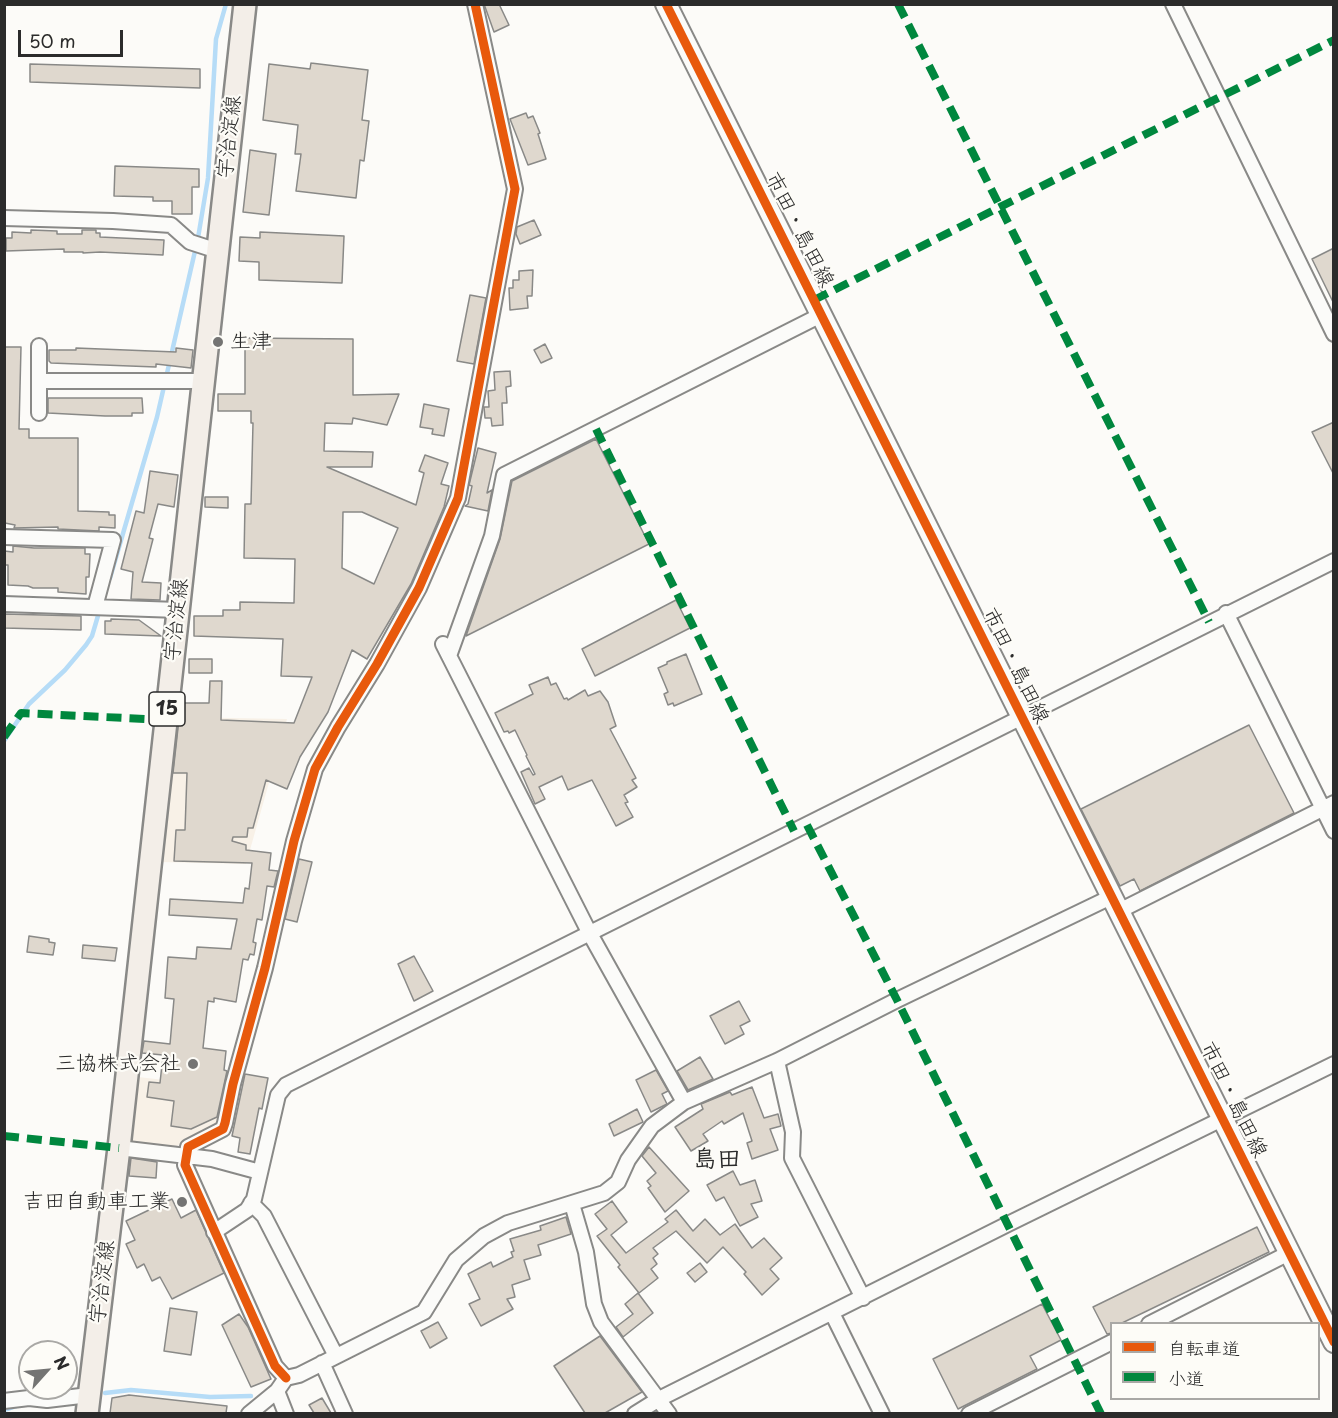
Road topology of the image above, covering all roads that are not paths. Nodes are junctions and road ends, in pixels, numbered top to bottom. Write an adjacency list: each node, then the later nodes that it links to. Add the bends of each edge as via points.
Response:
1 (245, 4): 6 (main road, 宇治淀線 / 15)
2 (475, 4): 29 (street, via 515,189 458,498 419,588 315,769 223,1129 188,1147)
3 (666, 4): 7 (street, 市田・島田線)
4 (1173, 4): 8 (street)
5 (4, 218): 6 (street, via 171,225 190,243)
6 (218, 251): 11 (main road, 宇治淀線 / 15)
7 (821, 315): 19 (street, 市田・島田線); 23 (street, via 504,475 492,536 446,650)
8 (1334, 334)
9 (39, 346): 10 (street)
10 (39, 381): 11 (street); 12 (street)
11 (204, 381): 17 (main road, 宇治淀線 / 15)
12 (39, 414)
13 (4, 537): 16 (street, via 113,540)
14 (1334, 561): 18 (street)
15 (4, 604): 16 (street)
16 (95, 607): 17 (street)
17 (178, 610): 28 (main road, 宇治淀線 / 15)
18 (1226, 613): 19 (street); 20 (street)
19 (1021, 718): 22 (street, 市田・島田線); 23 (street)
20 (1328, 805): 21 (street); 22 (street)
21 (1334, 831)
22 (1115, 904): 24 (street, via 897,1000); 27 (street, 市田・島田線)
23 (589, 932): 26 (street); 30 (street, via 286,1085 278,1095)
24 (777, 1061): 26 (street); 35 (street, via 793,1132 792,1158)
25 (1334, 1064): 27 (street)
26 (684, 1102): 32 (street, via 652,1126 618,1182 604,1193)
27 (1222, 1120): 34 (street, 市田・島田線); 35 (street)
28 (119, 1148): 29 (street); 46 (main road, 宇治淀線 / 15)
29 (187, 1156): 30 (street); 33 (street, via 185,1165)
30 (260, 1172): 31 (street)
31 (251, 1203): 33 (street, via 247,1210); 40 (street, via 264,1216)
32 (572, 1204): 40 (street, via 507,1223 484,1236 456,1260 424,1312); 44 (street, via 601,1322)
33 (214, 1232): 42 (street, via 275,1366)
34 (1289, 1253): 37 (street); 38 (street, 市田・島田線)
35 (863, 1298): 36 (street)
36 (832, 1313): 44 (street); 52 (street)
37 (1151, 1322)
38 (1334, 1342)
39 (1110, 1343): 53 (street)
40 (336, 1356): 41 (street)
41 (322, 1363): 42 (street); 49 (street)
42 (286, 1378): 43 (street)
43 (277, 1391): 47 (street); 48 (street)
44 (659, 1399): 50 (street); 51 (street)
45 (4, 1401): 46 (street, via 29,1398)
46 (88, 1404)
47 (249, 1413)
48 (286, 1413)
49 (345, 1413)
50 (634, 1413)
51 (669, 1413)
52 (882, 1413)
53 (969, 1413)

